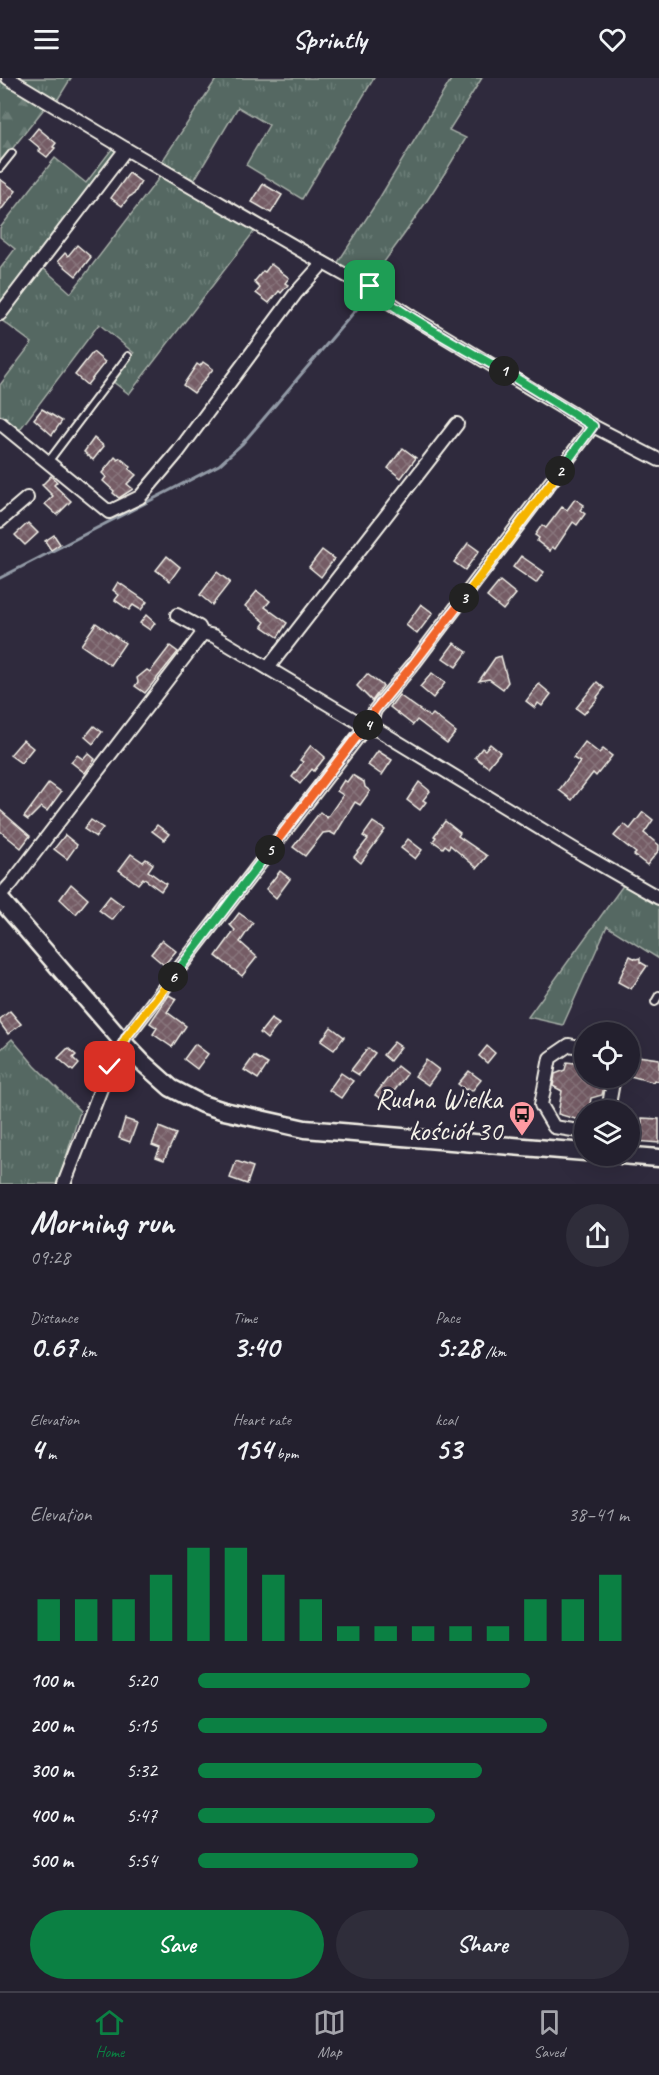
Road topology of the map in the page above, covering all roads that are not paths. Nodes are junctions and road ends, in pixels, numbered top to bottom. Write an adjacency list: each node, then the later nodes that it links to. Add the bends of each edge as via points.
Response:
1 (8, 78): 2 (street)
2 (126, 149): 5 (street); 6 (street)
3 (12, 153): 4 (lane)
4 (0, 168)
5 (323, 263): 10 (street, via 370,286 412,317); 12 (street, via 140,497 109,512)
6 (0, 314)
7 (128, 356): 12 (lane)
8 (0, 423): 12 (street)
9 (457, 424): 17 (street)
10 (593, 426): 11 (street); 18 (street, via 375,710)
11 (659, 460)
12 (48, 462)
13 (27, 498): 14 (street)
14 (0, 521)
15 (177, 615): 16 (street, via 199,627)
16 (202, 633): 17 (street); 19 (street)
17 (268, 668): 18 (street)
18 (368, 728): 20 (street, via 378,730); 23 (street, via 355,739)
19 (0, 897): 23 (street)
20 (659, 898)
21 (659, 995): 22 (lane)
22 (655, 1002)
23 (123, 1042): 27 (street, via 159,1079 185,1096 267,1122 359,1135); 31 (street)
24 (574, 1046): 25 (street, via 569,1045 550,1058 541,1105 555,1127)
25 (570, 1130): 26 (street); 27 (street)
26 (574, 1131)
27 (567, 1150): 28 (street)
28 (574, 1151)
29 (640, 1156): 30 (street)
30 (659, 1158)
31 (64, 1184)

